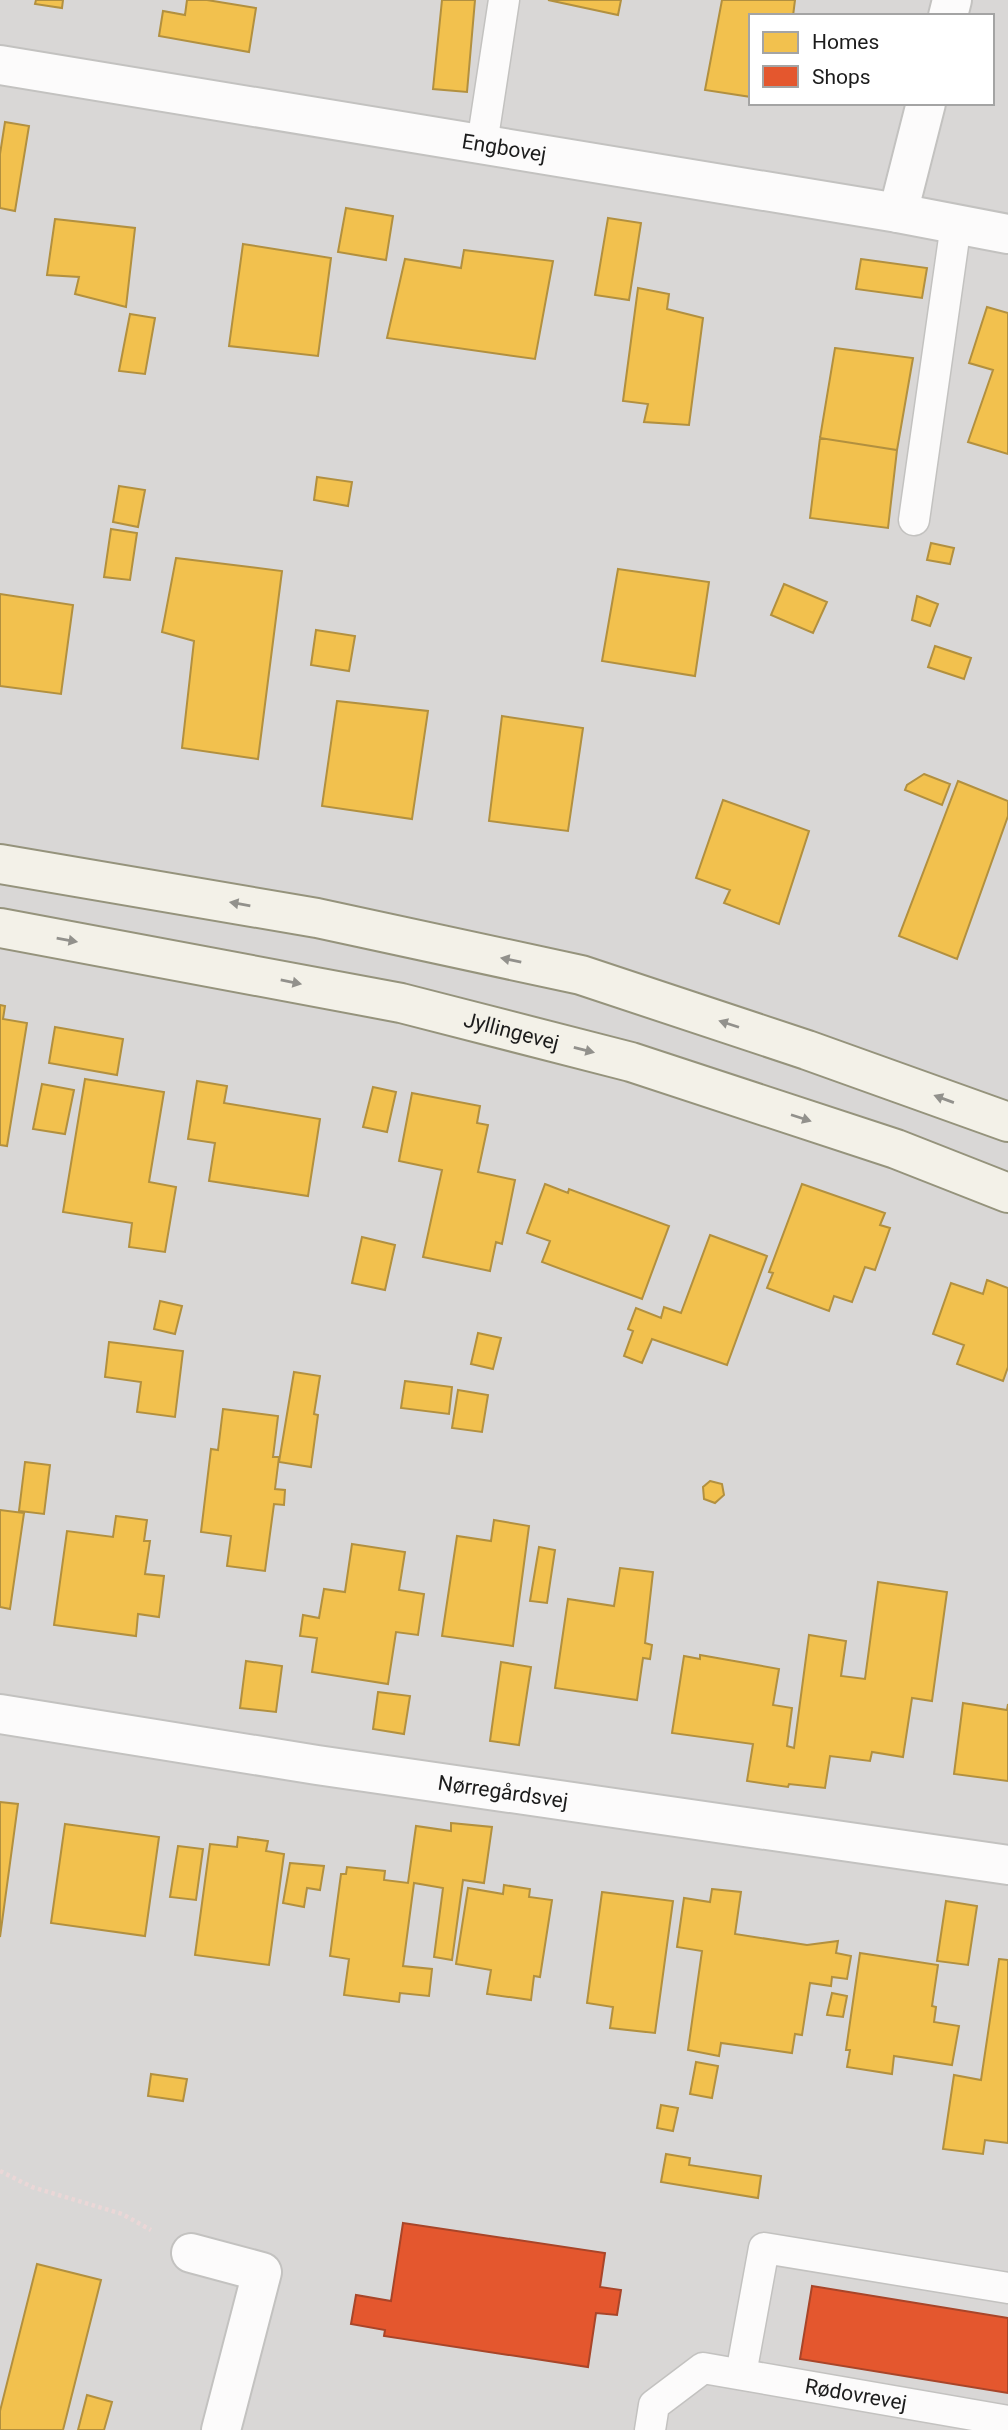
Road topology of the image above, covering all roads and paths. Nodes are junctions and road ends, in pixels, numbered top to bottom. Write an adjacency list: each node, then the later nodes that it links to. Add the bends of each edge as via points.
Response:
1 (504, 0): 4 (lane)
2 (0, 65): 4 (street, Engbovej)
3 (925, 105): 5 (street)
4 (482, 144): 5 (street, Engbovej)
5 (898, 214): 6 (street, Engbovej)
6 (956, 224): 7 (street, Engbovej); 8 (lane)
7 (1008, 234)
8 (914, 520)
9 (0, 864): 11 (street, one-way to 9, via 581,975 317,918)
10 (0, 928): 12 (street, Jyllingevej, one-way to 12, via 401,1003 631,1062 896,1149)
11 (1008, 1122)
12 (1008, 1193)
13 (0, 1714): 14 (street, Nørregårdsvej)
14 (1008, 1865)
15 (0, 2171): 16 (path, via 32,2187 122,2214)
16 (191, 2253): 20 (street, via 262,2272)
17 (1008, 2288): 18 (lane, via 764,2248)
18 (741, 2374): 19 (lane, Rødovrevej); 21 (lane, Rødovrevej, via 703,2368 654,2405)
19 (1008, 2421)
20 (221, 2430)
21 (650, 2430)

